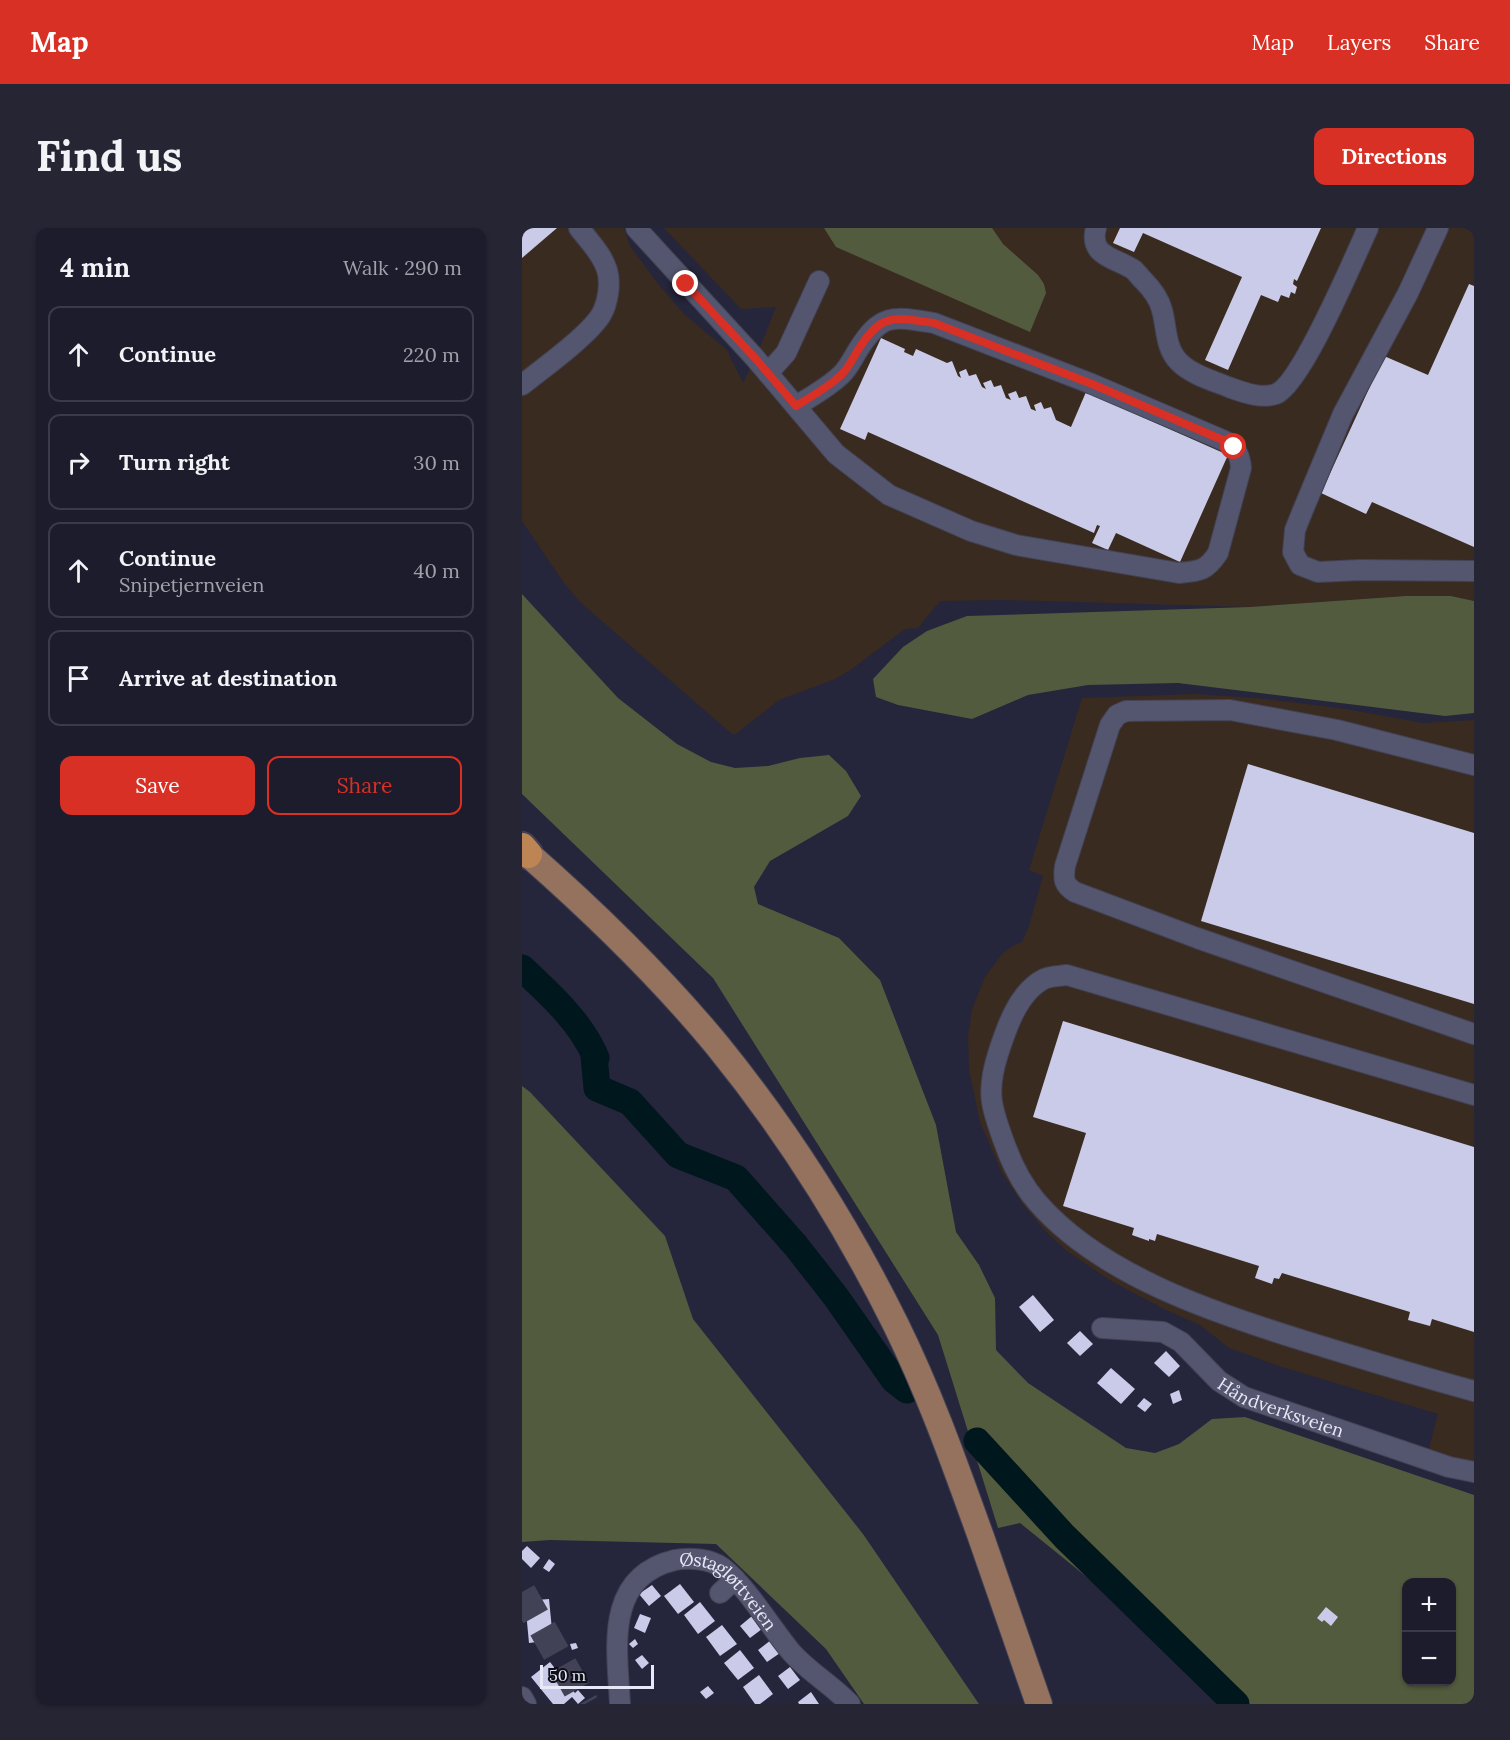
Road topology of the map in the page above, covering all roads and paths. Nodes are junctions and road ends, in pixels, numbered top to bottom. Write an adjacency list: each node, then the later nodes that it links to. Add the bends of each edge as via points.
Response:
1 (579, 228): 8 (street, via 608,272 606,305 600,317 575,341)
2 (636, 228): 7 (street)
3 (1096, 228): 4 (street, via 1094,236 1099,250 1133,270 1155,292 1167,342 1178,362 1200,376 1245,393 1265,396 1288,385 1300,366)
4 (1368, 228)
5 (1438, 228): 10 (street, via 1343,414 1295,530 1293,552 1300,565 1318,572)
6 (819, 281): 7 (street, via 786,354)
7 (761, 366): 9 (street)
8 (522, 385)
9 (796, 406): 9 (street, via 844,372 875,326 891,319 906,319 934,323 1225,441 1240,456 1241,468 1218,553 1210,565 1199,571 1179,573 1016,545 971,531 889,495 836,454)
10 (1474, 571)
11 (1474, 765): 13 (street, via 1337,730 1230,710 1125,711 1110,725 1063,879 1075,892)
12 (524, 850): 24 (main road, via 594,914 717,1045 770,1114 828,1201 878,1288 920,1376)
13 (1474, 1034)
14 (1474, 1095): 16 (street, via 1067,975 1045,978 1026,994 1005,1032 990,1079 999,1130 1009,1157 1035,1201 1097,1253 1151,1284 1234,1319)
15 (1102, 1328): 17 (street, Håndverksveien, via 1163,1332 1181,1342 1219,1382 1244,1398)
16 (1474, 1391)
17 (1474, 1472)
18 (735, 1580): 19 (street); 22 (street, Østagløttveien, via 710,1561 681,1558 647,1571 631,1585 624,1598 616,1645); 23 (street, Østagløttveien, via 793,1654)
19 (720, 1593)
20 (522, 1697): 21 (street)
21 (526, 1704)
22 (620, 1704)
23 (850, 1704)
24 (1039, 1704)

